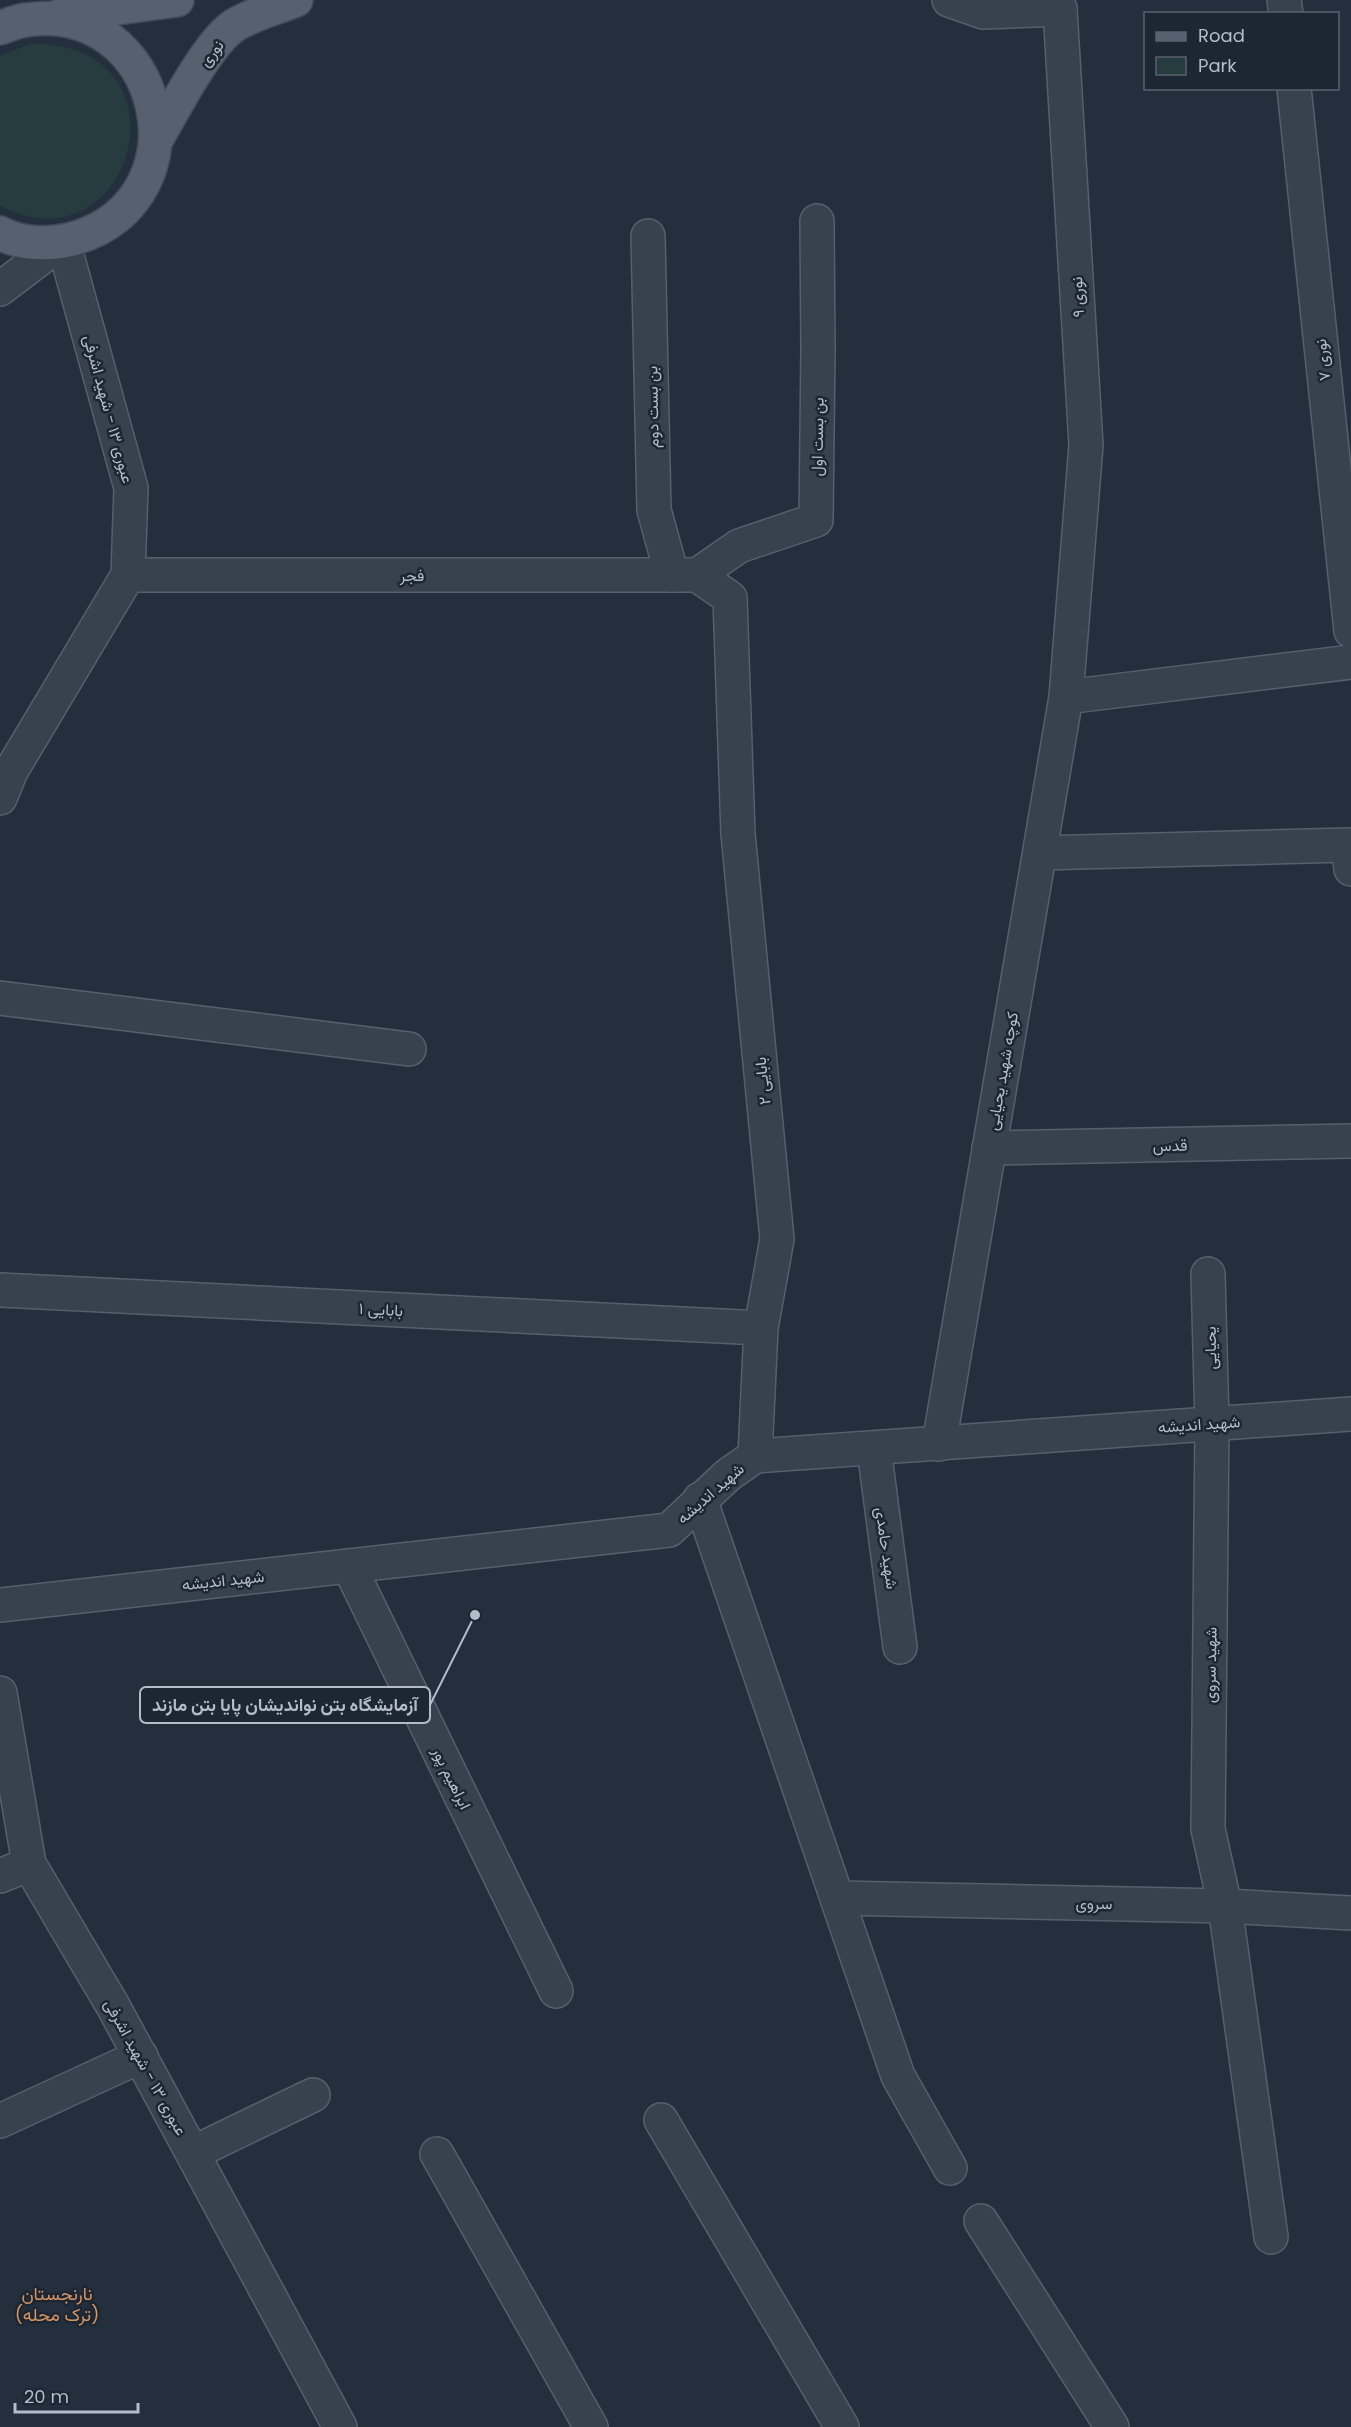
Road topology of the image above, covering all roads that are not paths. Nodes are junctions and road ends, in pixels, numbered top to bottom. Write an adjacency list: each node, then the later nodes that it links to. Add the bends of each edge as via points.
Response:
1 (177, 0): 5 (main road)
2 (296, 0): 7 (main road, نوری, via 234,26 217,43)
3 (949, 0): 4 (street, نوری ۹, via 983,12)
4 (1067, 5): 17 (street, نوری ۹, via 1086,445)
5 (13, 24): 7 (main road, via 54,19 83,25 109,39 130,59 146,84 155,111)
6 (1294, 90): 15 (street, نوری ۷)
7 (156, 140): 11 (main road, via 149,169 136,195 116,217 92,232)
8 (817, 221): 14 (street, بن بست اول, via 816,520 739,546)
9 (0, 233): 11 (main road, via 34,243)
10 (648, 236): 14 (street, بن بست دوم, via 654,510)
11 (63, 241): 12 (street); 13 (street, عبوری ۱۳ - شهید اشرفی, via 131,488)
12 (0, 289)
13 (128, 574): 14 (street, فجر); 18 (street, عبوری ۱۳ - شهید اشرفی, via 11,771)
14 (685, 575): 27 (street, بابایی ۲, via 730,598 738,834 777,1239)
15 (1351, 631)
16 (1351, 662): 17 (street)
17 (1066, 698): 19 (street, کوچه شهید یحیایی)
18 (0, 798)
19 (1040, 854): 20 (street, via 1348,845); 24 (street, کوچه شهید یحیایی)
20 (1351, 869)
21 (0, 998): 22 (street)
22 (410, 1049)
23 (1351, 1141): 24 (street, قدس)
24 (989, 1148): 30 (street, کوچه شهید یحیایی)
25 (1209, 1274): 29 (street, یحیایی)
26 (0, 1290): 27 (street, بابایی ۱)
27 (761, 1328): 32 (street, بابایی ۲)
28 (1351, 1414): 29 (street, شهید اندیشه)
29 (1212, 1423): 30 (street, شهید اندیشه); 40 (street, شهید سروی, via 1208,1829)
30 (939, 1444): 31 (street, شهید اندیشه)
31 (874, 1449): 32 (street, شهید اندیشه); 36 (street, شهید حامدی)
32 (755, 1456): 33 (street, شهید اندیشه)
33 (700, 1499): 34 (street, شهید اندیشه, via 669,1530); 39 (street)
34 (349, 1566): 35 (street, شهید اندیشه); 42 (street, ابراهیم پور)
35 (0, 1605)
36 (900, 1647)
37 (0, 1693): 38 (street, عبوری ۱۳ - شهید اشرفی)
38 (14, 1870): 43 (street, عبوری ۱۳ - شهید اشرفی)
39 (837, 1898): 40 (street, سروی); 49 (street, via 898,2076)
40 (1225, 1906): 41 (street, سروی); 51 (street, شهید سروی)
41 (1351, 1913)
42 (556, 1991)
43 (141, 2056): 46 (street); 47 (street, عبوری ۱۳ - شهید اشرفی)
44 (313, 2095): 47 (street)
45 (661, 2120): 54 (street)
46 (0, 2121)
47 (193, 2152): 52 (street, عبوری ۱۳ - شهید اشرفی)
48 (437, 2154): 53 (street)
49 (950, 2168)
50 (981, 2221): 55 (street)
51 (1271, 2237)
52 (340, 2427)
53 (591, 2427)
54 (842, 2427)
55 (1112, 2427)

